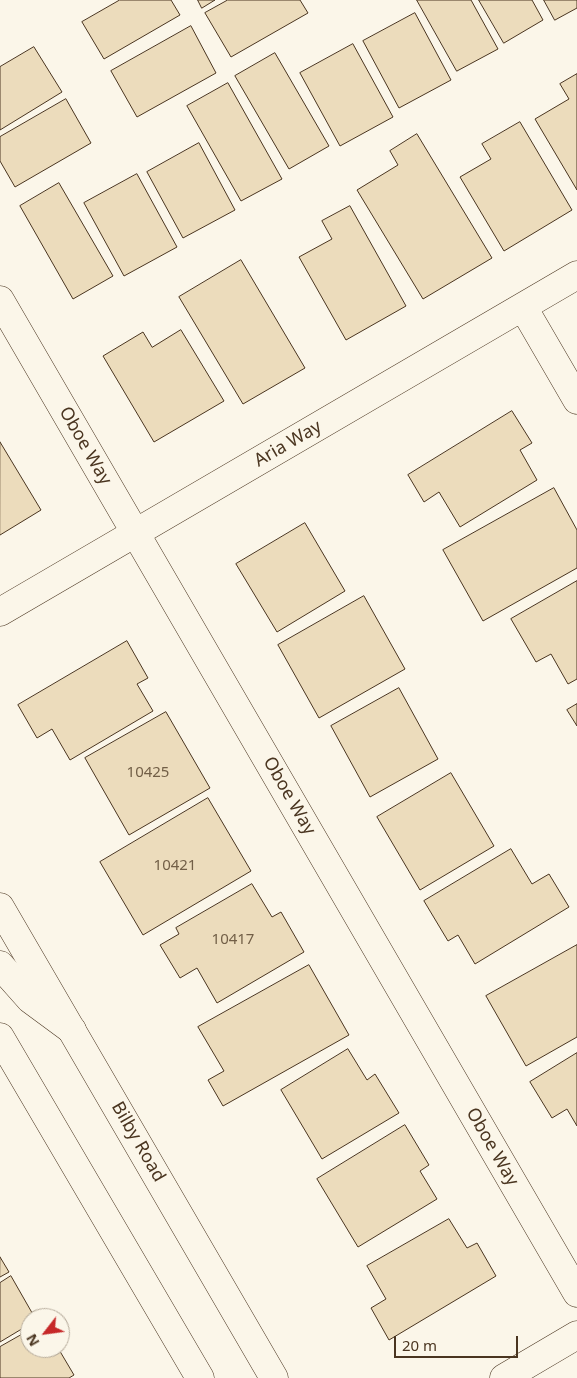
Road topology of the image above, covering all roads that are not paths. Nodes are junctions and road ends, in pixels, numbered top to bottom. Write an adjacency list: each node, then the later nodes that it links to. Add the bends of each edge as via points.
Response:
1 (577, 275): 3 (street, Aria Way)
2 (0, 300): 5 (street, Oboe Way)
3 (523, 307): 4 (street); 5 (street, Aria Way)
4 (577, 400)
5 (136, 533): 6 (street, Aria Way); 11 (street, Oboe Way)
6 (0, 612)
7 (0, 907): 9 (street, Bilby Road)
8 (0, 965): 9 (street, via 30,999)
9 (72, 1030): 14 (street, Bilby Road)
10 (0, 1037): 13 (street)
11 (577, 1293)
12 (577, 1335): 15 (street)
13 (200, 1378)
14 (274, 1378)
15 (504, 1378)

